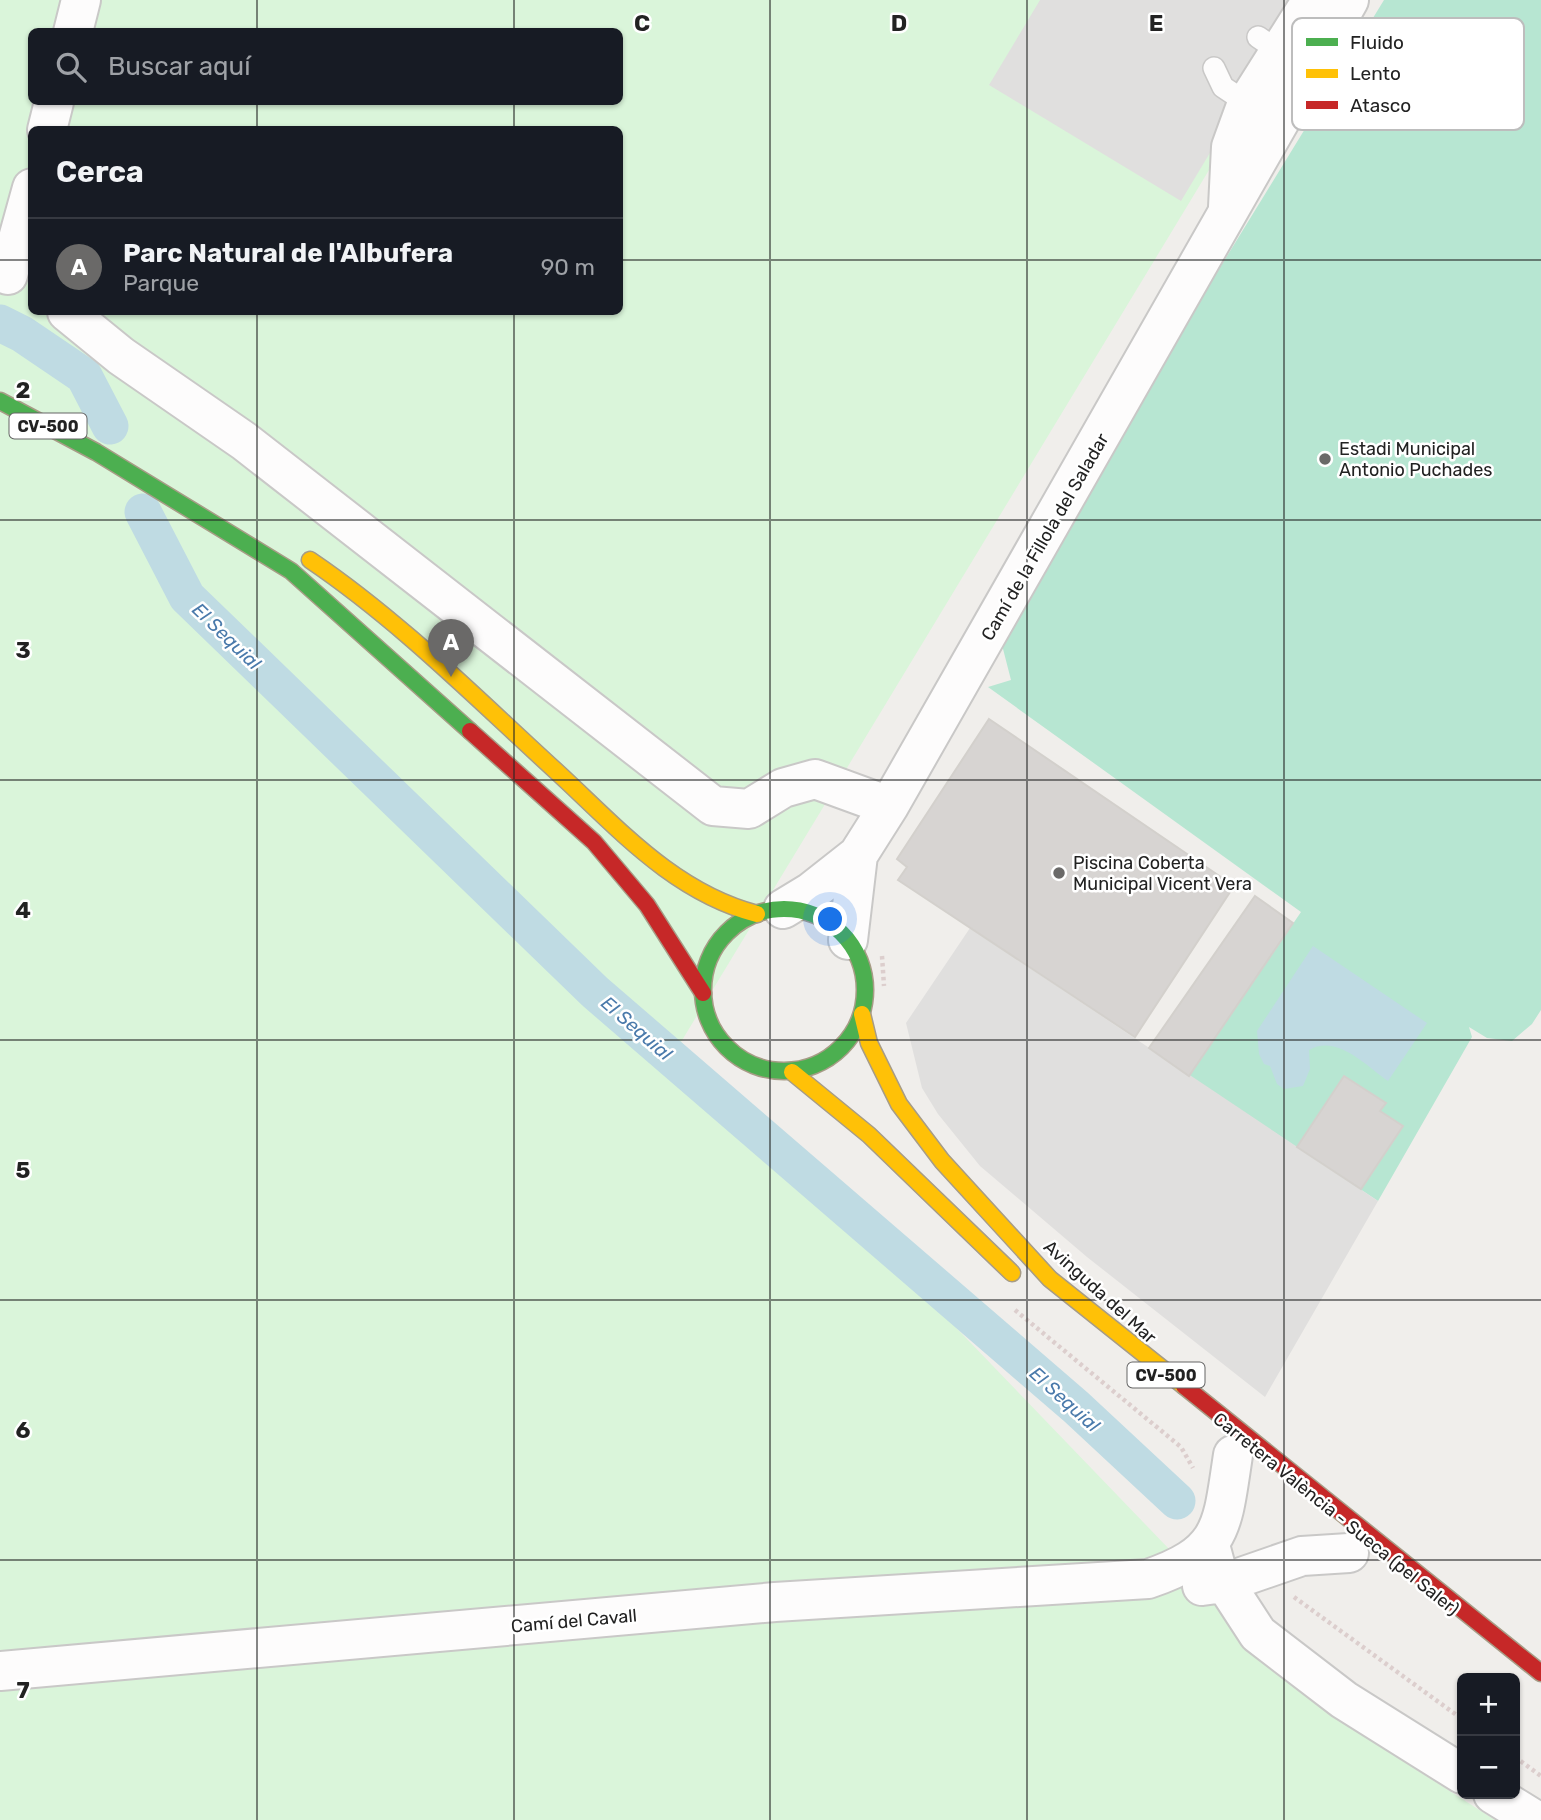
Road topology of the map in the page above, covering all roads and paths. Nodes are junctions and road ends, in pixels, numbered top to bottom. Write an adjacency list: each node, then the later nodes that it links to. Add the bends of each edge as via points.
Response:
1 (81, 0): 7 (street)
2 (1312, 0): 4 (street, Camí de la Fillola del Saladar)
3 (1349, 0): 5 (street, Camí de la Fillola del Saladar)
4 (1295, 18)
5 (1334, 18)
6 (1292, 21): 10 (street, Camí de la Fillola del Saladar, via 1269,45)
7 (74, 28)
8 (1214, 68): 10 (lane, via 1223,87)
9 (1292, 70): 10 (street, Camí de la Fillola del Saladar)
10 (1272, 94): 14 (street, Camí de la Fillola del Saladar, via 1254,167); 14 (street, Camí de la Fillola del Saladar, via 1231,148)
11 (53, 105): 12 (street)
12 (48, 126)
13 (28, 207): 15 (street)
14 (1228, 216): 21 (street, Camí de la Fillola del Saladar)
15 (13, 278)
16 (71, 315): 21 (street, via 121,356 244,441 713,806 749,809 783,788 814,779)
17 (0, 401): 18 (main road, CV-500)
18 (96, 452): 19 (main road, CV-500); 25 (main road, CV-500, via 291,571 384,651 594,842 647,905)
19 (205, 498)
20 (300, 554): 23 (main road, via 356,591 408,635 689,889 721,905)
21 (889, 806): 22 (street, Camí de la Fillola del Saladar)
22 (858, 855): 23 (street, Camí de la Fillola del Saladar, via 811,892); 24 (street, Camí de la Fillola del Saladar)
23 (770, 911): 24 (main road, via 808,912); 25 (main road, via 727,932 714,950)
24 (865, 944): 26 (path); 27 (main road)
25 (703, 993): 28 (main road, via 706,1015 730,1052 770,1071)
26 (885, 999)
27 (862, 1014): 28 (main road, via 852,1036 836,1054 816,1066); 39 (main road, Avinguda del Mar / CV-500, via 869,1043 899,1104 942,1161 1050,1279)
28 (792, 1072): 29 (main road, via 869,1135)
29 (1024, 1285)
30 (1013, 1307): 32 (path, via 1181,1447)
31 (1236, 1458): 33 (street, via 1222,1521)
32 (1199, 1480)
33 (1210, 1545): 36 (street, via 1182,1567); 37 (street)
34 (1346, 1550): 35 (street, via 1302,1556)
35 (1266, 1570): 37 (street); 40 (path, via 1299,1602)
36 (1149, 1579): 37 (street, via 1182,1588); 38 (street, Camí del Cavall, via 775,1602)
37 (1224, 1583): 42 (street, via 1258,1634 1344,1700)
38 (0, 1671)
39 (1541, 1674)
40 (1457, 1715)
41 (1520, 1761): 43 (path)
42 (1457, 1771)
43 (1541, 1776)
44 (1501, 1799): 45 (street)
45 (1535, 1820)

